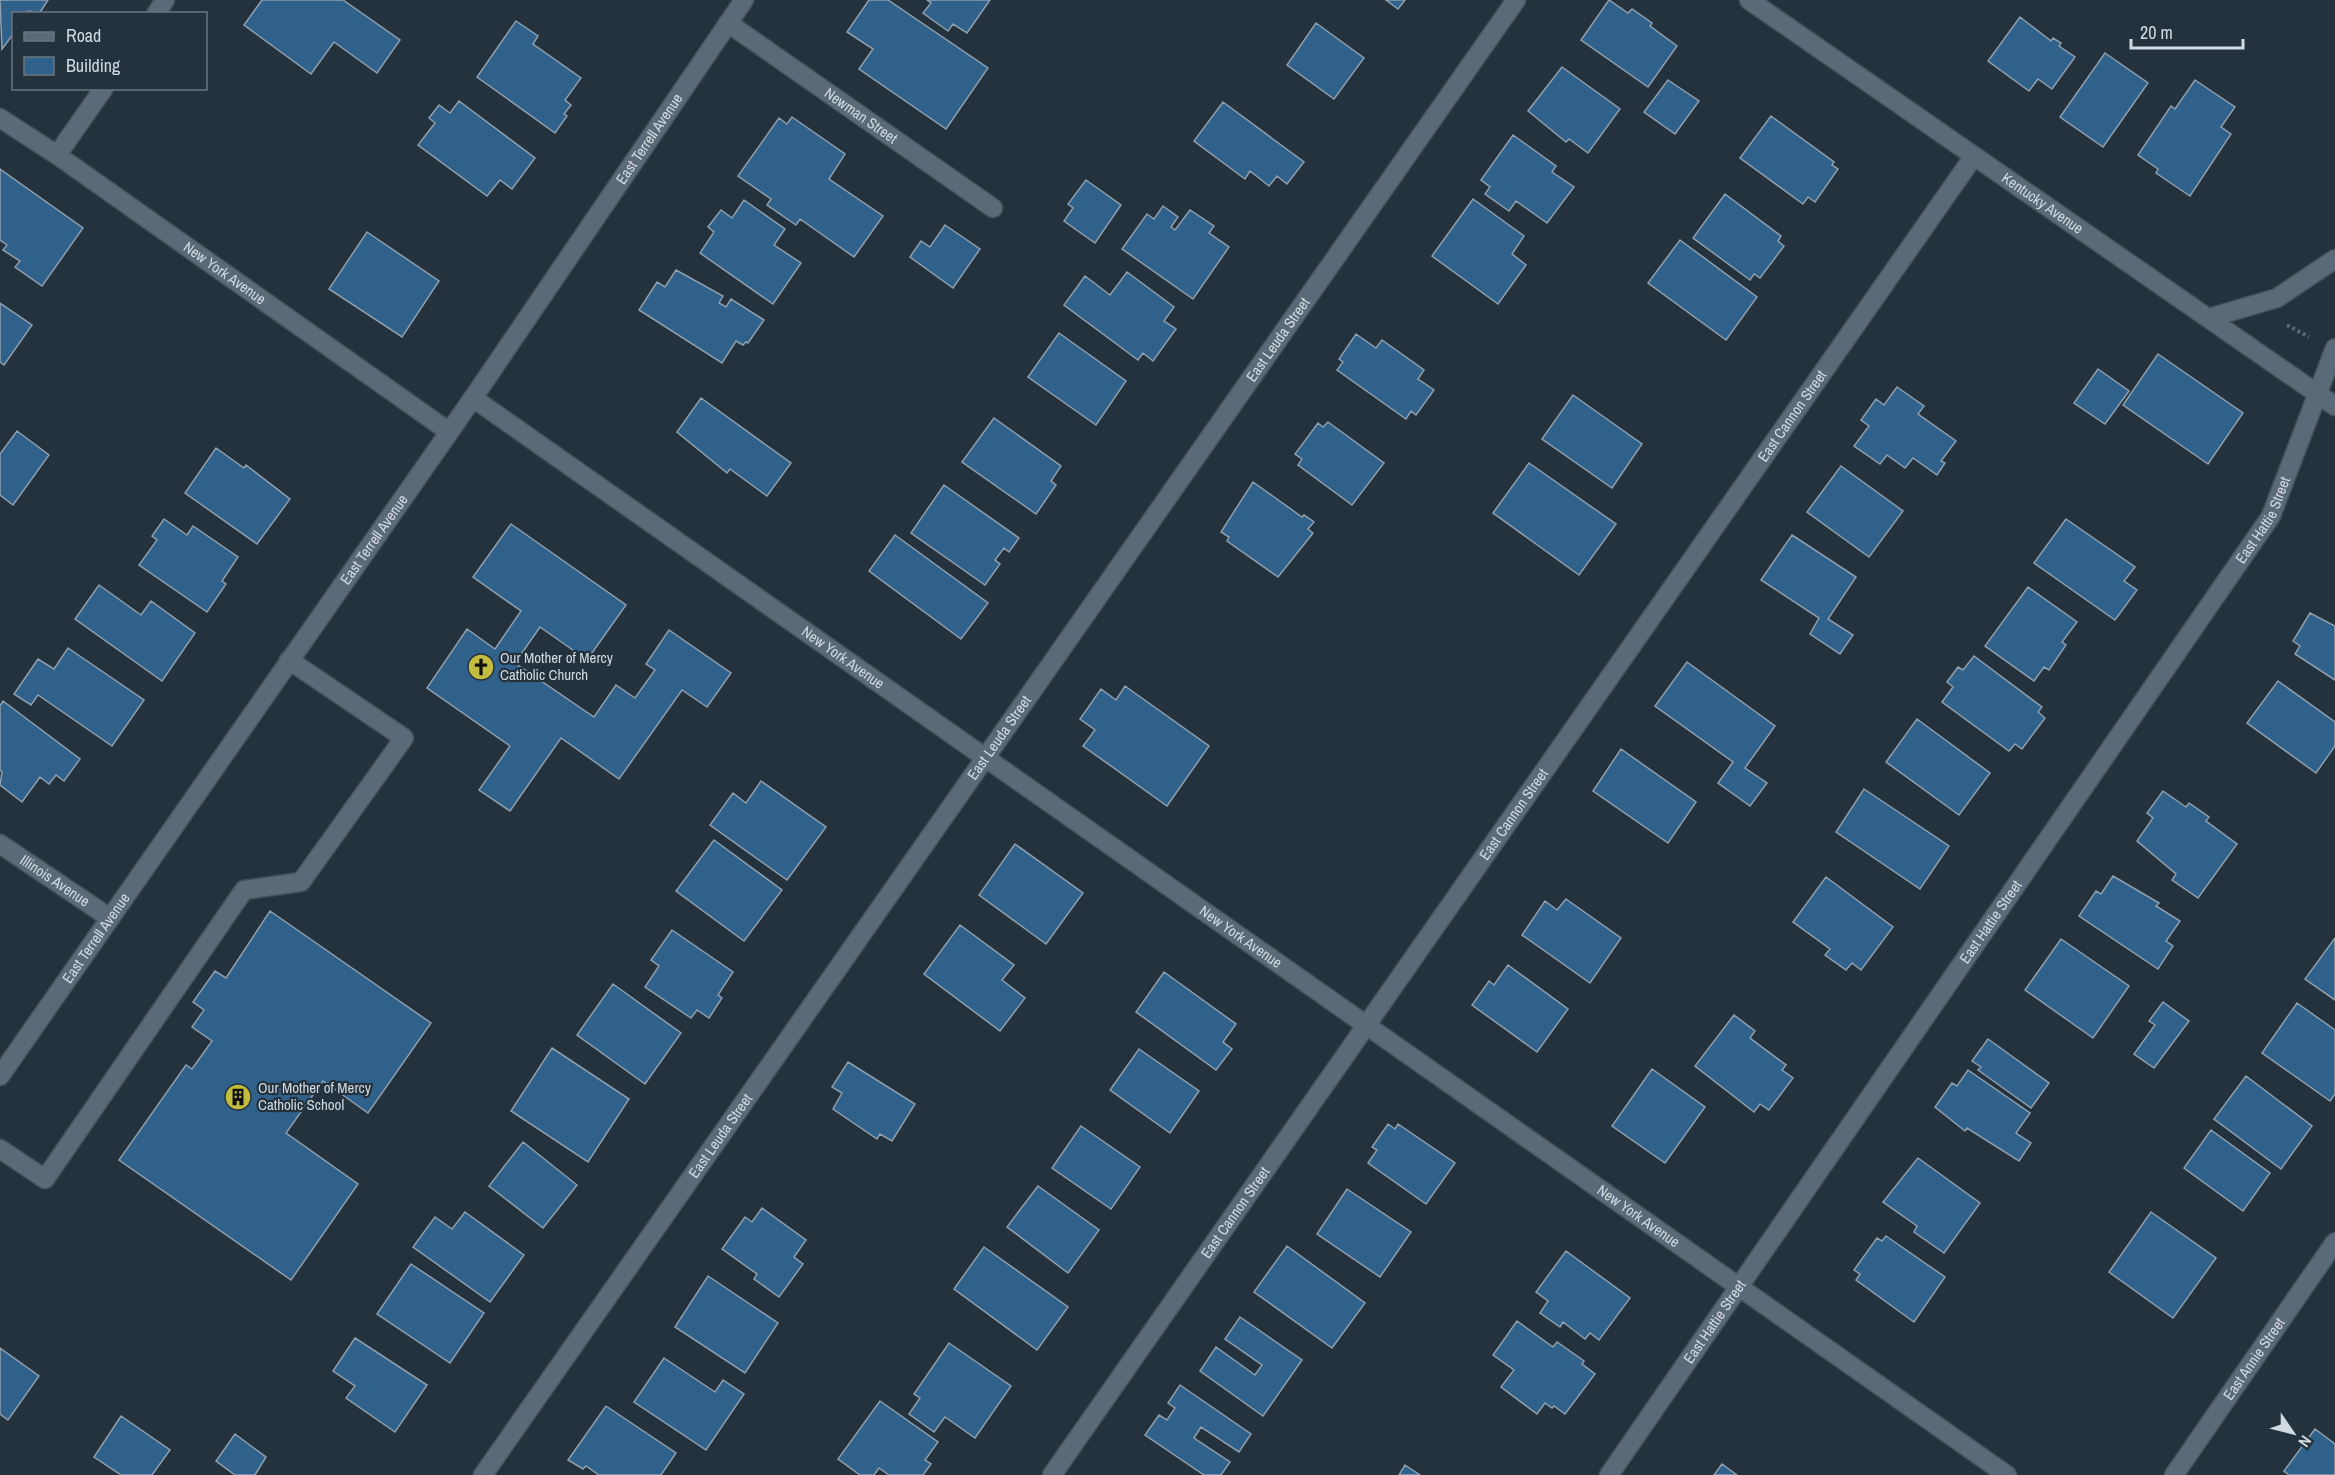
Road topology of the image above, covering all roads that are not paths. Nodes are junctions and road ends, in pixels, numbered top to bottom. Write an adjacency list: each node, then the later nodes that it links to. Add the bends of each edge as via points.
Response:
1 (744, 0): 4 (street, East Terrell Avenue)
2 (1516, 0): 18 (street, East Leuda Street)
3 (1749, 0): 8 (street, Kentucky Avenue)
4 (728, 23): 9 (street, Newman Street); 14 (street, East Terrell Avenue)
5 (103, 90): 7 (street)
6 (0, 118): 7 (street, New York Avenue)
7 (57, 155): 16 (street, New York Avenue)
8 (1974, 156): 11 (street, Kentucky Avenue); 21 (street, East Cannon Street)
9 (993, 208)
10 (2335, 259): 11 (street, via 2277,298)
11 (2209, 318): 13 (street, Kentucky Avenue)
12 (2335, 348): 13 (street, East Hattie Street)
13 (2319, 393): 15 (street, Kentucky Avenue); 25 (street, East Hattie Street, via 2271,516)
14 (473, 398): 16 (street, East Terrell Avenue); 18 (street, New York Avenue)
15 (2335, 406)
16 (448, 431): 17 (street, East Terrell Avenue)
17 (289, 660): 20 (street, East Terrell Avenue); 23 (street, via 404,738 301,882 244,890 45,1179)
18 (986, 757): 21 (street, New York Avenue); 26 (street, East Leuda Street)
19 (0, 844): 20 (street, Illinois Avenue)
20 (110, 918): 22 (street, East Terrell Avenue)
21 (1368, 1026): 25 (street, New York Avenue); 27 (street, East Cannon Street)
22 (0, 1076)
23 (0, 1149)
24 (2335, 1242): 30 (street, East Annie Street)
25 (1740, 1287): 28 (street, East Hattie Street); 29 (street, New York Avenue)
26 (483, 1475)
27 (1052, 1475)
28 (1609, 1475)
29 (2007, 1475)
30 (2174, 1475)

